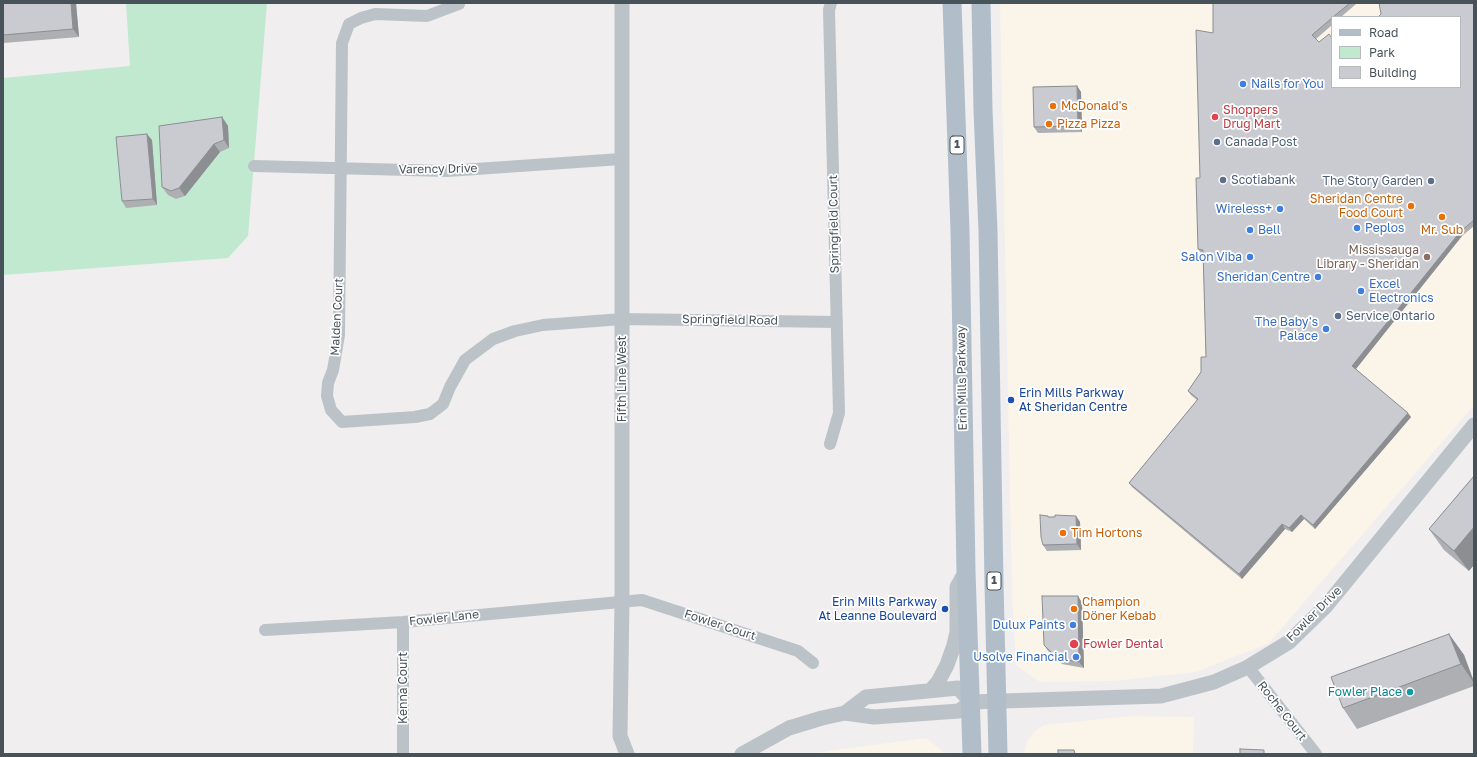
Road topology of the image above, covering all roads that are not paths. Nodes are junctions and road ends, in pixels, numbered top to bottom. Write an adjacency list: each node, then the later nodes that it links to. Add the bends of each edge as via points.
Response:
1 (622, 3): 6 (street, Fifth Line West)
2 (831, 3): 10 (street, Springfield Court, via 829,10)
3 (952, 3): 13 (main road, Erin Mills Parkway / 1, via 960,231)
4 (981, 3): 20 (main road, 1)
5 (459, 4): 8 (street, Malden Court, via 427,16 375,14 349,24 342,43)
6 (621, 159): 8 (street, Varency Drive, via 447,171); 9 (street, Fifth Line West)
7 (254, 166): 8 (street, Varency Drive)
8 (342, 168): 9 (street, Malden Court, via 339,335 334,370 328,383 331,410 342,422 430,414 443,404 465,360 493,339 543,325)
9 (622, 319): 10 (street, Springfield Road); 14 (street, Fifth Line West)
10 (837, 322): 12 (street, Springfield Court, via 839,413)
11 (1474, 425): 18 (street, Fowler Drive, via 1326,606 1289,642)
12 (830, 444)
13 (966, 571): 19 (street, via 957,587 957,632 954,645 947,665); 21 (main road, Erin Mills Parkway / 1)
14 (622, 601): 15 (street, Fowler Lane); 17 (street, Fowler Court, via 649,602 798,651); 24 (street, Fifth Line West, via 620,736)
15 (403, 622): 16 (street, Fowler Lane); 23 (street, Kenna Court)
16 (265, 630)
17 (813, 663)
18 (1248, 667): 20 (street, Fowler Drive, via 1214,682 1161,696); 28 (street, Roche Court)
19 (931, 690): 21 (street, via 958,688); 22 (street, via 866,697)
20 (998, 701): 21 (street, Fowler Drive); 27 (main road, 1)
21 (971, 702): 22 (street, via 959,711 874,717); 26 (main road, Erin Mills Parkway / 1)
22 (845, 713): 25 (street, via 789,728)
23 (403, 754)
24 (627, 754)
25 (742, 754)
26 (972, 754)
27 (998, 754)
28 (1316, 754)

